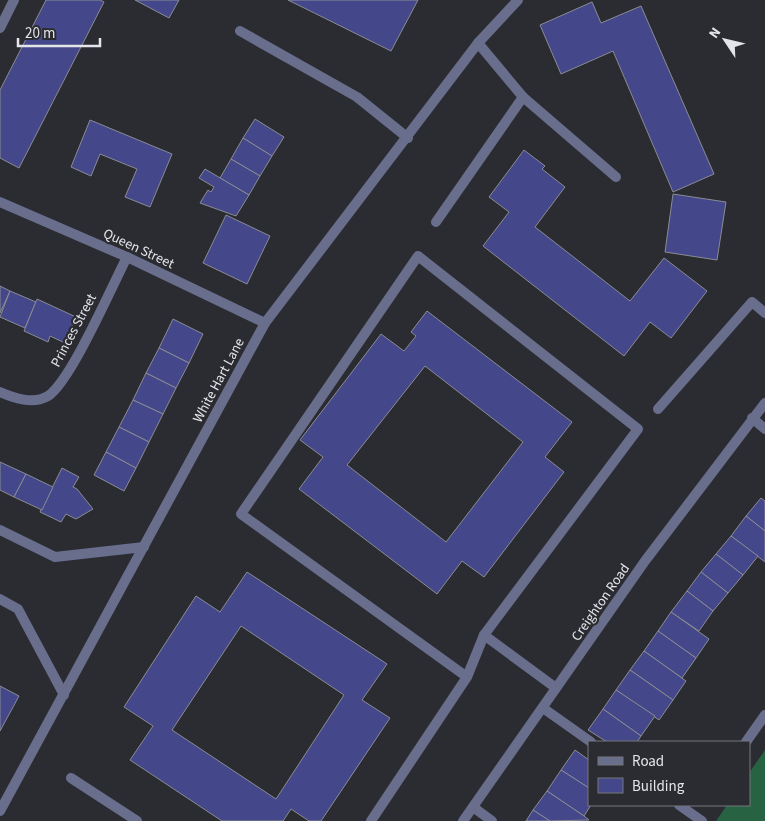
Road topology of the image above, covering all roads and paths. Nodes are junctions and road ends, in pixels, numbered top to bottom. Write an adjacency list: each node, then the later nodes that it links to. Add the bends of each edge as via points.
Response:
1 (14, 0): 3 (street)
2 (518, 0): 5 (street, White Hart Lane)
3 (0, 28)
4 (240, 31): 7 (street, via 357,97)
5 (478, 43): 6 (street); 7 (street, White Hart Lane)
6 (523, 97): 8 (street); 10 (street)
7 (408, 138): 13 (street, White Hart Lane)
8 (616, 176)
9 (0, 202): 11 (street, Queen Street)
10 (436, 222)
11 (127, 257): 13 (street, Queen Street); 14 (street, Princes Street, via 70,371 48,396 26,401)
12 (765, 313): 16 (street, via 752,302)
13 (265, 323): 20 (street, White Hart Lane)
14 (0, 392)
15 (765, 403): 17 (street, Creighton Road)
16 (658, 409)
17 (752, 418): 18 (street); 24 (street, Creighton Road, via 645,561)
18 (765, 428)
19 (0, 530): 20 (street, via 55,558)
20 (144, 548): 25 (street, White Hart Lane)
21 (0, 599): 25 (street, via 18,608)
22 (484, 635): 23 (street); 23 (street, via 638,429 418,256 241,514); 24 (street)
23 (467, 677): 35 (street)
24 (556, 688): 26 (street, Creighton Road)
25 (64, 695): 33 (street, White Hart Lane)
26 (543, 708): 28 (street); 32 (street, Creighton Road)
27 (765, 715): 29 (street)
28 (591, 741)
29 (747, 741)
30 (71, 778): 34 (street)
31 (680, 806): 38 (street)
32 (473, 807): 36 (street, Creighton Road); 37 (street)
33 (0, 811)
34 (137, 821)
35 (372, 821)
36 (463, 821)
37 (492, 821)
38 (702, 821)

